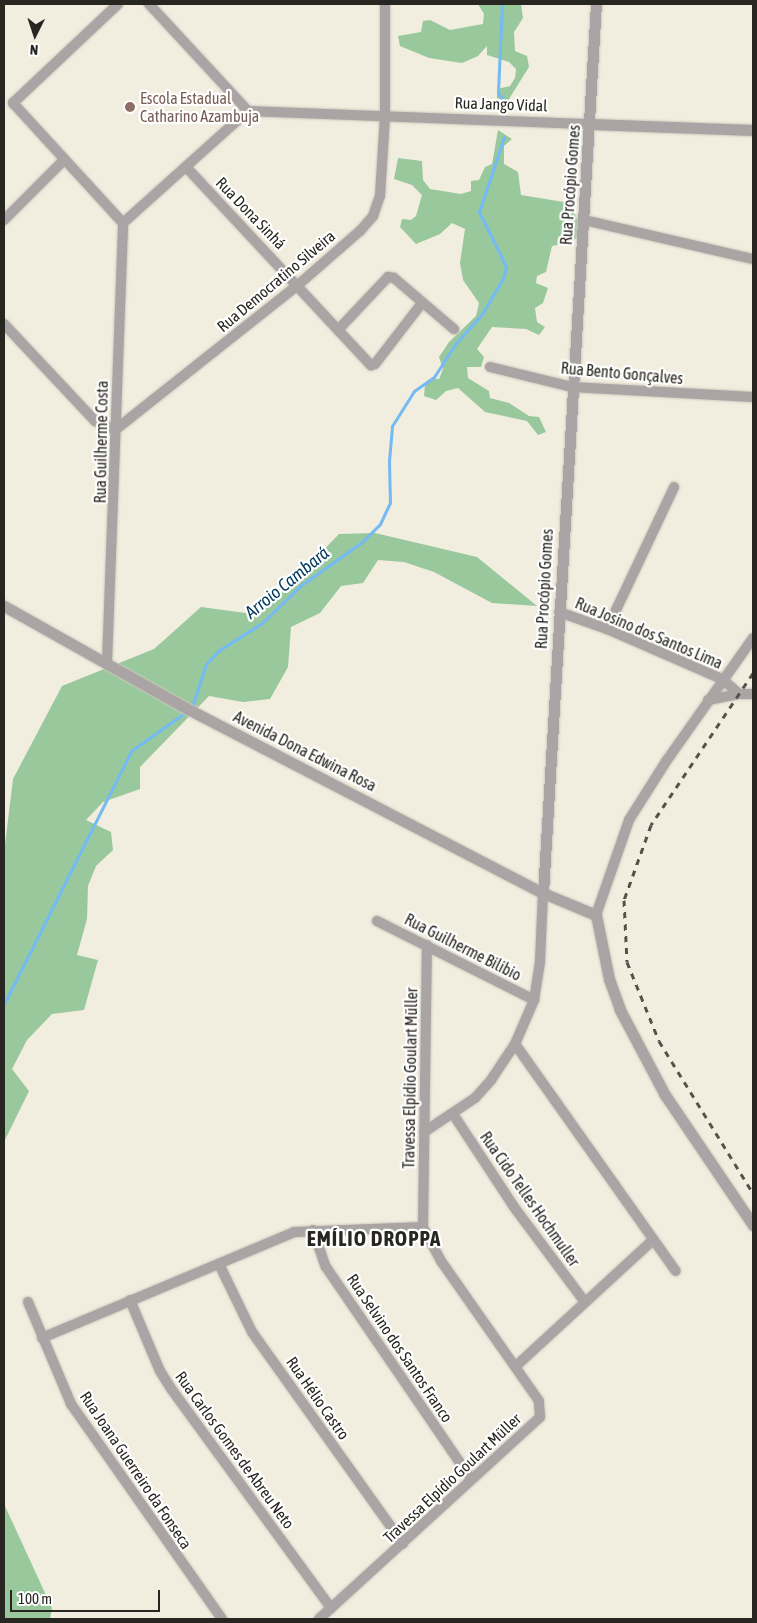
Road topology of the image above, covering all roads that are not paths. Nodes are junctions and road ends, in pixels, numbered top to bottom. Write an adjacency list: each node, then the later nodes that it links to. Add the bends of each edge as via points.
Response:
1 (118, 4): 5 (street)
2 (149, 4): 6 (street)
3 (385, 4): 7 (street, Rua Democratino Silveira)
4 (596, 4): 8 (street, Rua Procópio Gomes)
5 (8, 103): 10 (street)
6 (248, 111): 7 (street, Rua Jango Vidal); 11 (street)
7 (385, 116): 8 (street, Rua Jango Vidal); 16 (street, Rua Democratino Silveira, via 380,196 373,216)
8 (591, 124): 9 (street, Rua Jango Vidal); 13 (street, Rua Procópio Gomes)
9 (753, 130)
10 (64, 160): 12 (street); 14 (street)
11 (187, 168): 14 (street); 16 (street, Rua Dona Sinhá)
12 (4, 220)
13 (584, 220): 15 (street); 22 (street, Rua Procópio Gomes)
14 (123, 222): 24 (street, Rua Guilherme Costa)
15 (753, 259)
16 (298, 284): 20 (street, Rua Dona Sinhá); 24 (street, Rua Democratino Silveira)
17 (422, 303): 19 (street); 20 (street, via 394,278 388,277); 20 (street, Rua Dona Sinhá, via 375,364 371,365)
18 (4, 324): 24 (street, via 95,421)
19 (454, 329)
20 (338, 330)
21 (490, 367): 22 (street, Rua Bento Gonçalves)
22 (572, 387): 23 (street, Rua Bento Gonçalves); 27 (street, Rua Procópio Gomes)
23 (753, 397)
24 (116, 430): 30 (street, Rua Guilherme Costa)
25 (674, 487): 28 (street)
26 (4, 606): 30 (street, Avenida Dona Edwina Rosa)
27 (559, 612): 28 (street, Rua Josino dos Santos Lima); 35 (street, Rua Procópio Gomes)
28 (607, 628): 31 (street, Rua Josino dos Santos Lima)
29 (753, 638): 31 (street)
30 (107, 663): 35 (street, Avenida Dona Edwina Rosa, via 199,715)
31 (722, 679): 32 (street, Rua Josino dos Santos Lima); 34 (street)
32 (739, 694): 33 (street); 34 (street)
33 (753, 694)
34 (708, 700): 36 (street, via 629,820)
35 (542, 893): 36 (street, Avenida Dona Edwina Rosa); 39 (street, Rua Procópio Gomes, via 540,961)
36 (596, 915): 43 (street, via 609,979 620,1010 665,1095)
37 (377, 921): 38 (street, Rua Guilherme Bilibio)
38 (427, 945): 39 (street, Rua Guilherme Bilibio); 42 (street, Travessa Elpídio Goulart Müller)
39 (534, 1000): 40 (street, Rua Procópio Gomes)
40 (515, 1044): 41 (street, Rua Procópio Gomes, via 491,1080); 46 (street)
41 (453, 1114): 42 (street, Rua Procópio Gomes); 50 (street, Rua Cido Telles Hochmuller, via 514,1208)
42 (424, 1132): 44 (street, Travessa Elpídio Goulart Müller)
43 (753, 1225)
44 (423, 1227): 45 (street); 53 (street, Travessa Elpídio Goulart Müller, via 441,1260)
45 (313, 1230): 47 (street, via 279,1237); 54 (street, Rua Selvino dos Santos Franco, via 326,1267)
46 (652, 1241): 48 (street); 50 (street)
47 (219, 1264): 49 (street); 55 (street, Rua Hélio Castro, via 252,1332)
48 (676, 1271)
49 (130, 1300): 52 (street); 56 (street, Rua Carlos Gomes de Abreu Neto, via 160,1371 172,1390)
50 (584, 1301): 53 (street)
51 (28, 1302): 52 (street, Rua Joana Guerreiro da Fonseca)
52 (42, 1338): 57 (street, Rua Joana Guerreiro da Fonseca, via 80,1419)
53 (516, 1366): 54 (street, Travessa Elpídio Goulart Müller, via 539,1402 540,1417)
54 (471, 1479): 55 (street, Travessa Elpídio Goulart Müller)
55 (403, 1544): 56 (street, Travessa Elpídio Goulart Müller)
56 (331, 1608): 58 (street, Travessa Elpídio Goulart Müller)
57 (222, 1619)
58 (319, 1619)

